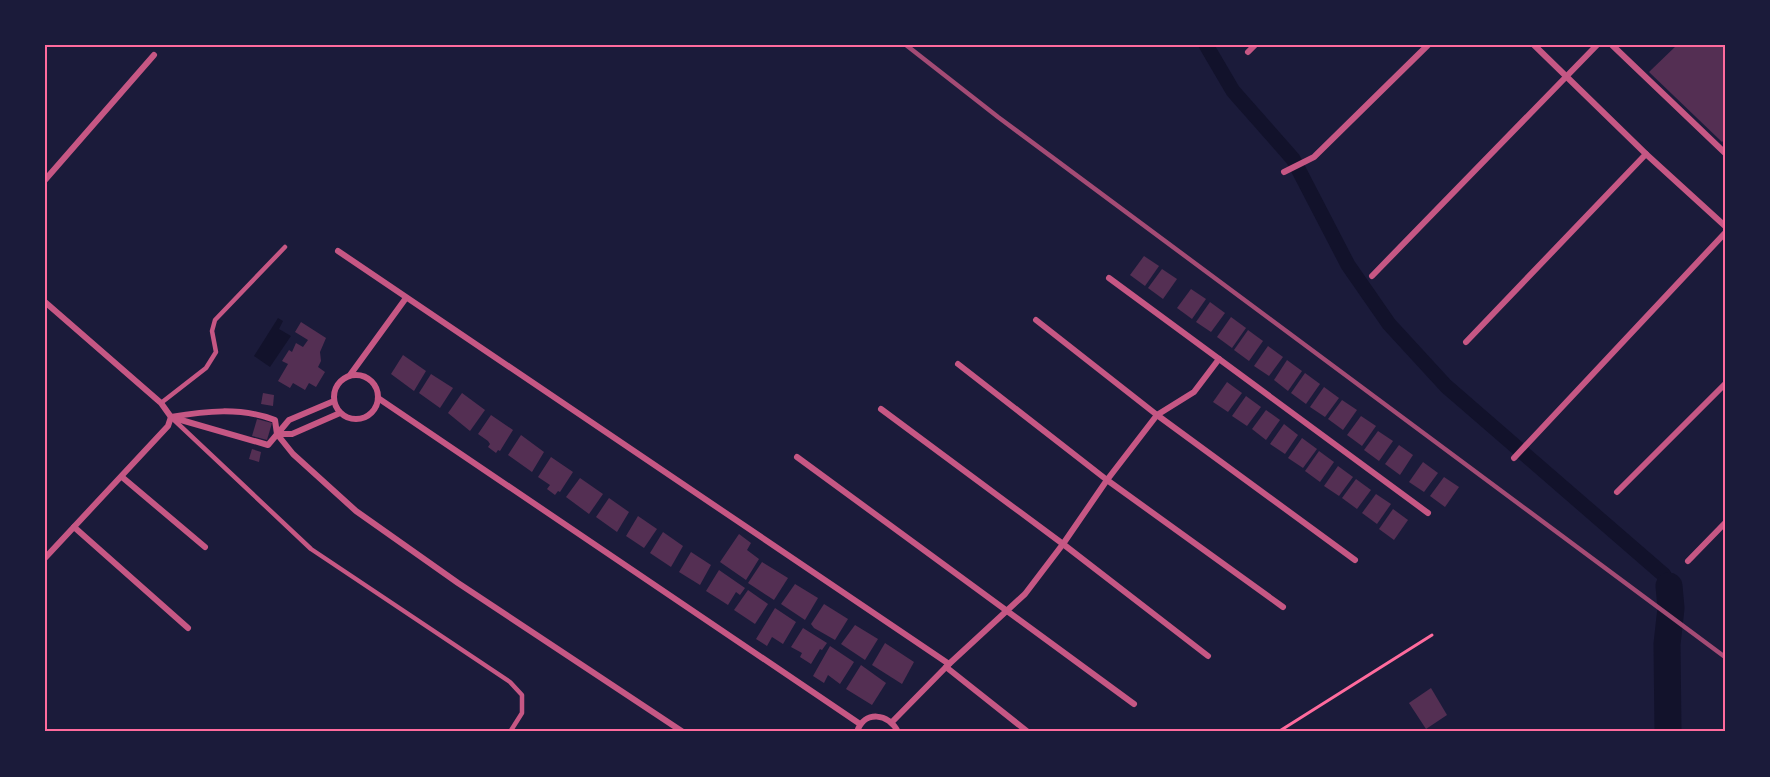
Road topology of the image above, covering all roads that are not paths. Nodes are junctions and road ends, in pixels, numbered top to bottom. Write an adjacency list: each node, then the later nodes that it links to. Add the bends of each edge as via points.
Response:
1 (1255, 45): 6 (street)
2 (1428, 45): 11 (street, via 1314,157)
3 (1534, 45): 8 (street)
4 (1597, 45): 8 (street)
5 (1612, 45): 9 (street)
6 (1248, 52)
7 (154, 56): 12 (street)
8 (1567, 77): 10 (street); 17 (street)
9 (1725, 153)
10 (1646, 154): 13 (street); 22 (street)
11 (1284, 172)
12 (45, 180)
13 (1725, 226)
14 (1725, 233): 36 (street)
15 (285, 247): 29 (lane, via 215,320 212,331 216,352 206,368)
16 (338, 251): 19 (street)
17 (1372, 276)
18 (1109, 278): 23 (street)
19 (406, 298): 25 (street); 52 (street)
20 (45, 302): 29 (street)
21 (1036, 320): 32 (street)
22 (1466, 342)
23 (1219, 359): 32 (street, via 1194,392); 40 (street)
24 (958, 364): 38 (street)
25 (350, 376): 27 (street, via 368,378); 28 (street, via 335,388)
26 (1725, 384): 39 (street)
27 (378, 398): 31 (street, via 377,406 362,418 350,419); 55 (street)
28 (334, 401): 31 (street); 34 (street, via 289,420)
29 (160, 403): 33 (street)
30 (881, 409): 43 (street)
31 (340, 413): 34 (street, via 292,434)
32 (1157, 415): 38 (street); 46 (street)
33 (171, 417): 34 (street, via 268,445); 34 (street, via 214,412 254,414 275,420); 37 (street, via 168,426); 56 (lane, via 311,549 510,682 522,695 522,713)
34 (277, 434): 57 (street, via 293,454 356,511 458,584)
35 (797, 457): 49 (street)
36 (1514, 458)
37 (122, 477): 42 (street); 44 (street)
38 (1107, 480): 43 (street); 48 (street)
39 (1617, 492)
40 (1428, 513)
41 (1725, 522): 47 (street)
42 (74, 527): 45 (street); 50 (street)
43 (1063, 544): 49 (street, via 1025,594); 51 (street)
44 (205, 547)
45 (45, 558)
46 (1355, 560)
47 (1688, 561)
48 (1283, 607)
49 (1006, 610): 52 (street); 53 (street)
50 (188, 628)
51 (1208, 656)
52 (947, 666): 54 (street); 60 (street)
53 (1134, 704)
54 (892, 722): 55 (street, via 875,716); 59 (street)
55 (860, 724): 58 (street)
56 (510, 732)
57 (683, 732)
58 (857, 732)
59 (898, 732)
60 (1028, 732)

